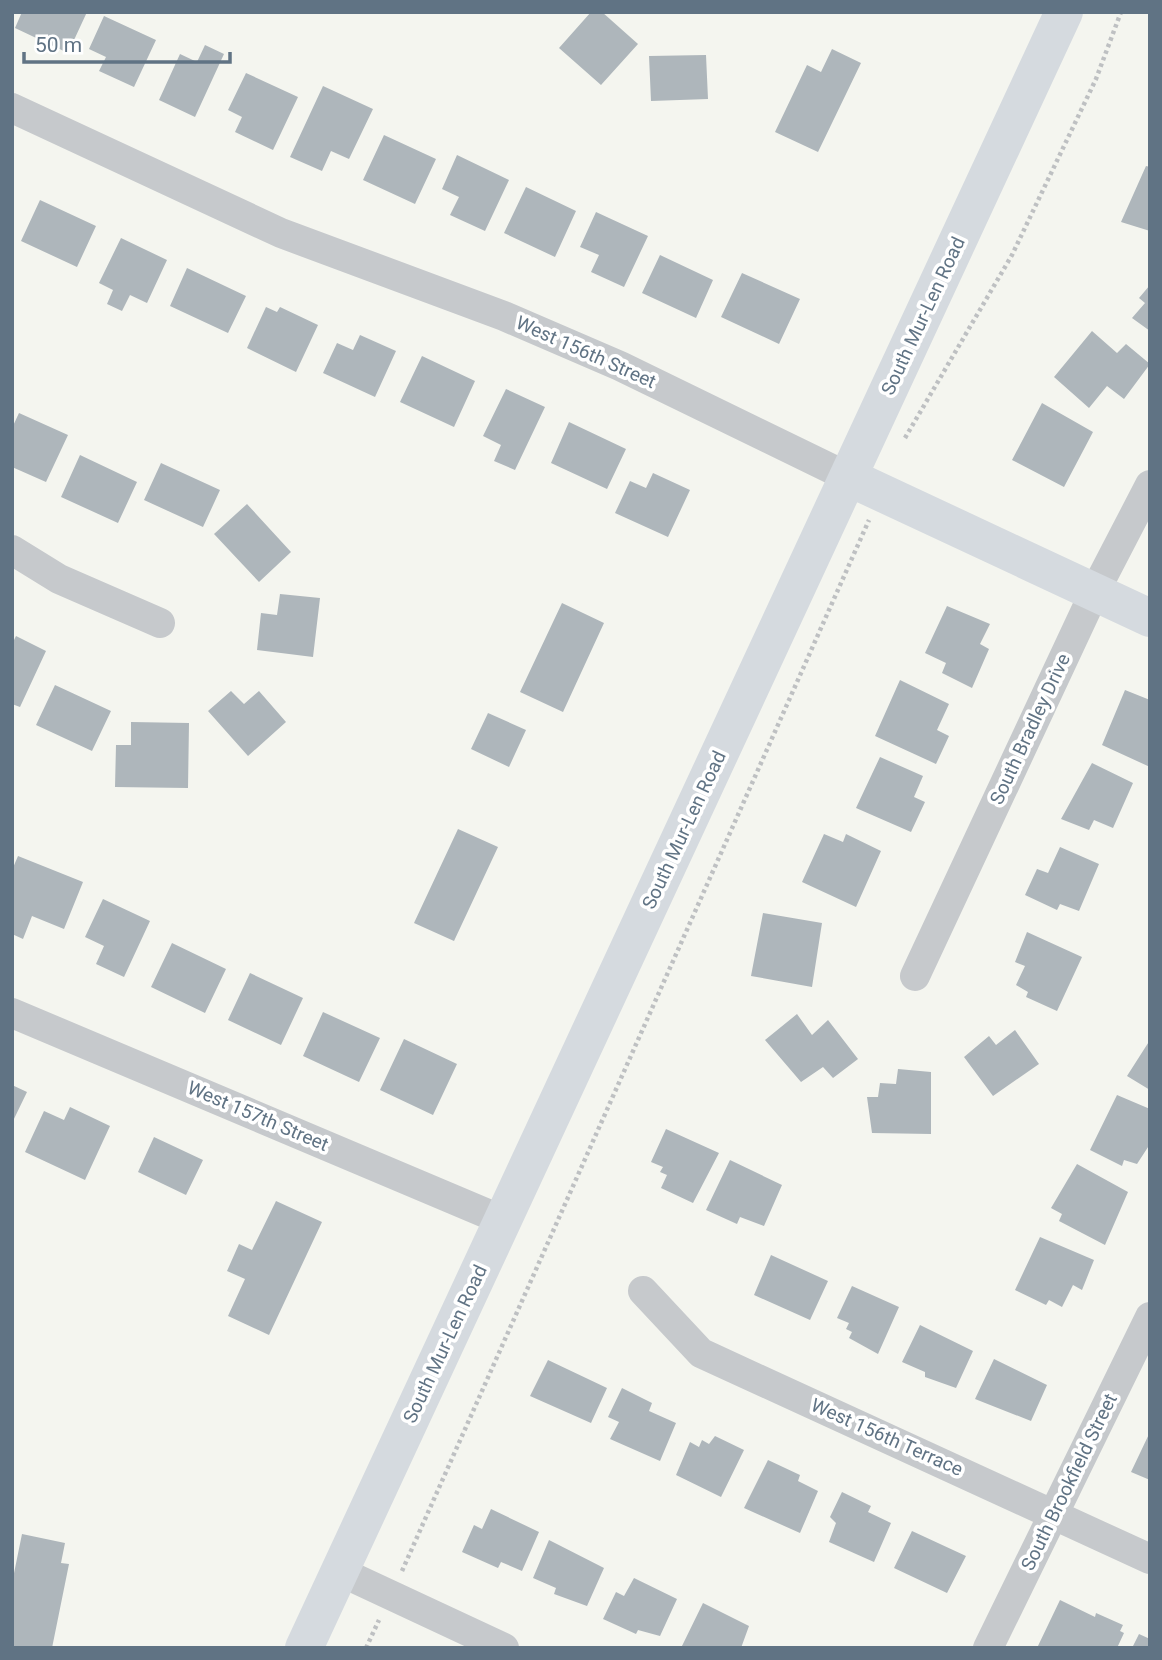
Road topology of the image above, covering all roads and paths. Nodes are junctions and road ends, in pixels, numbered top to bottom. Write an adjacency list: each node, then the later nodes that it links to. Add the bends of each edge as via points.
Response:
1 (1064, 12): 5 (main road, South Mur-Len Road)
2 (1121, 12): 4 (path, via 1096,79 1012,255)
3 (12, 108): 5 (street, West 156th Street, via 281,233 504,316 620,366)
4 (904, 440)
5 (864, 485): 8 (main road, West 156th Street); 13 (main road, South Mur-Len Road); 19 (path)
6 (1150, 485): 8 (street, South Bradley Drive)
7 (12, 550): 10 (street, via 59,579)
8 (1095, 591): 9 (main road, West 156th Street); 11 (street, South Bradley Drive)
9 (1150, 618)
10 (160, 623)
11 (915, 976)
12 (12, 1013): 13 (street, West 157th Street)
13 (502, 1220): 18 (main road, South Mur-Len Road)
14 (643, 1291): 16 (street, West 156th Terrace, via 701,1353)
15 (1150, 1317): 16 (street, South Brookfield Street)
16 (1054, 1513): 17 (street, West 156th Terrace); 23 (street, South Brookfield Street)
17 (1150, 1559)
18 (339, 1571): 19 (street); 20 (main road, South Mur-Len Road)
19 (391, 1595): 21 (path); 22 (street)
20 (304, 1648)
21 (366, 1648)
22 (504, 1648)
23 (988, 1648)

